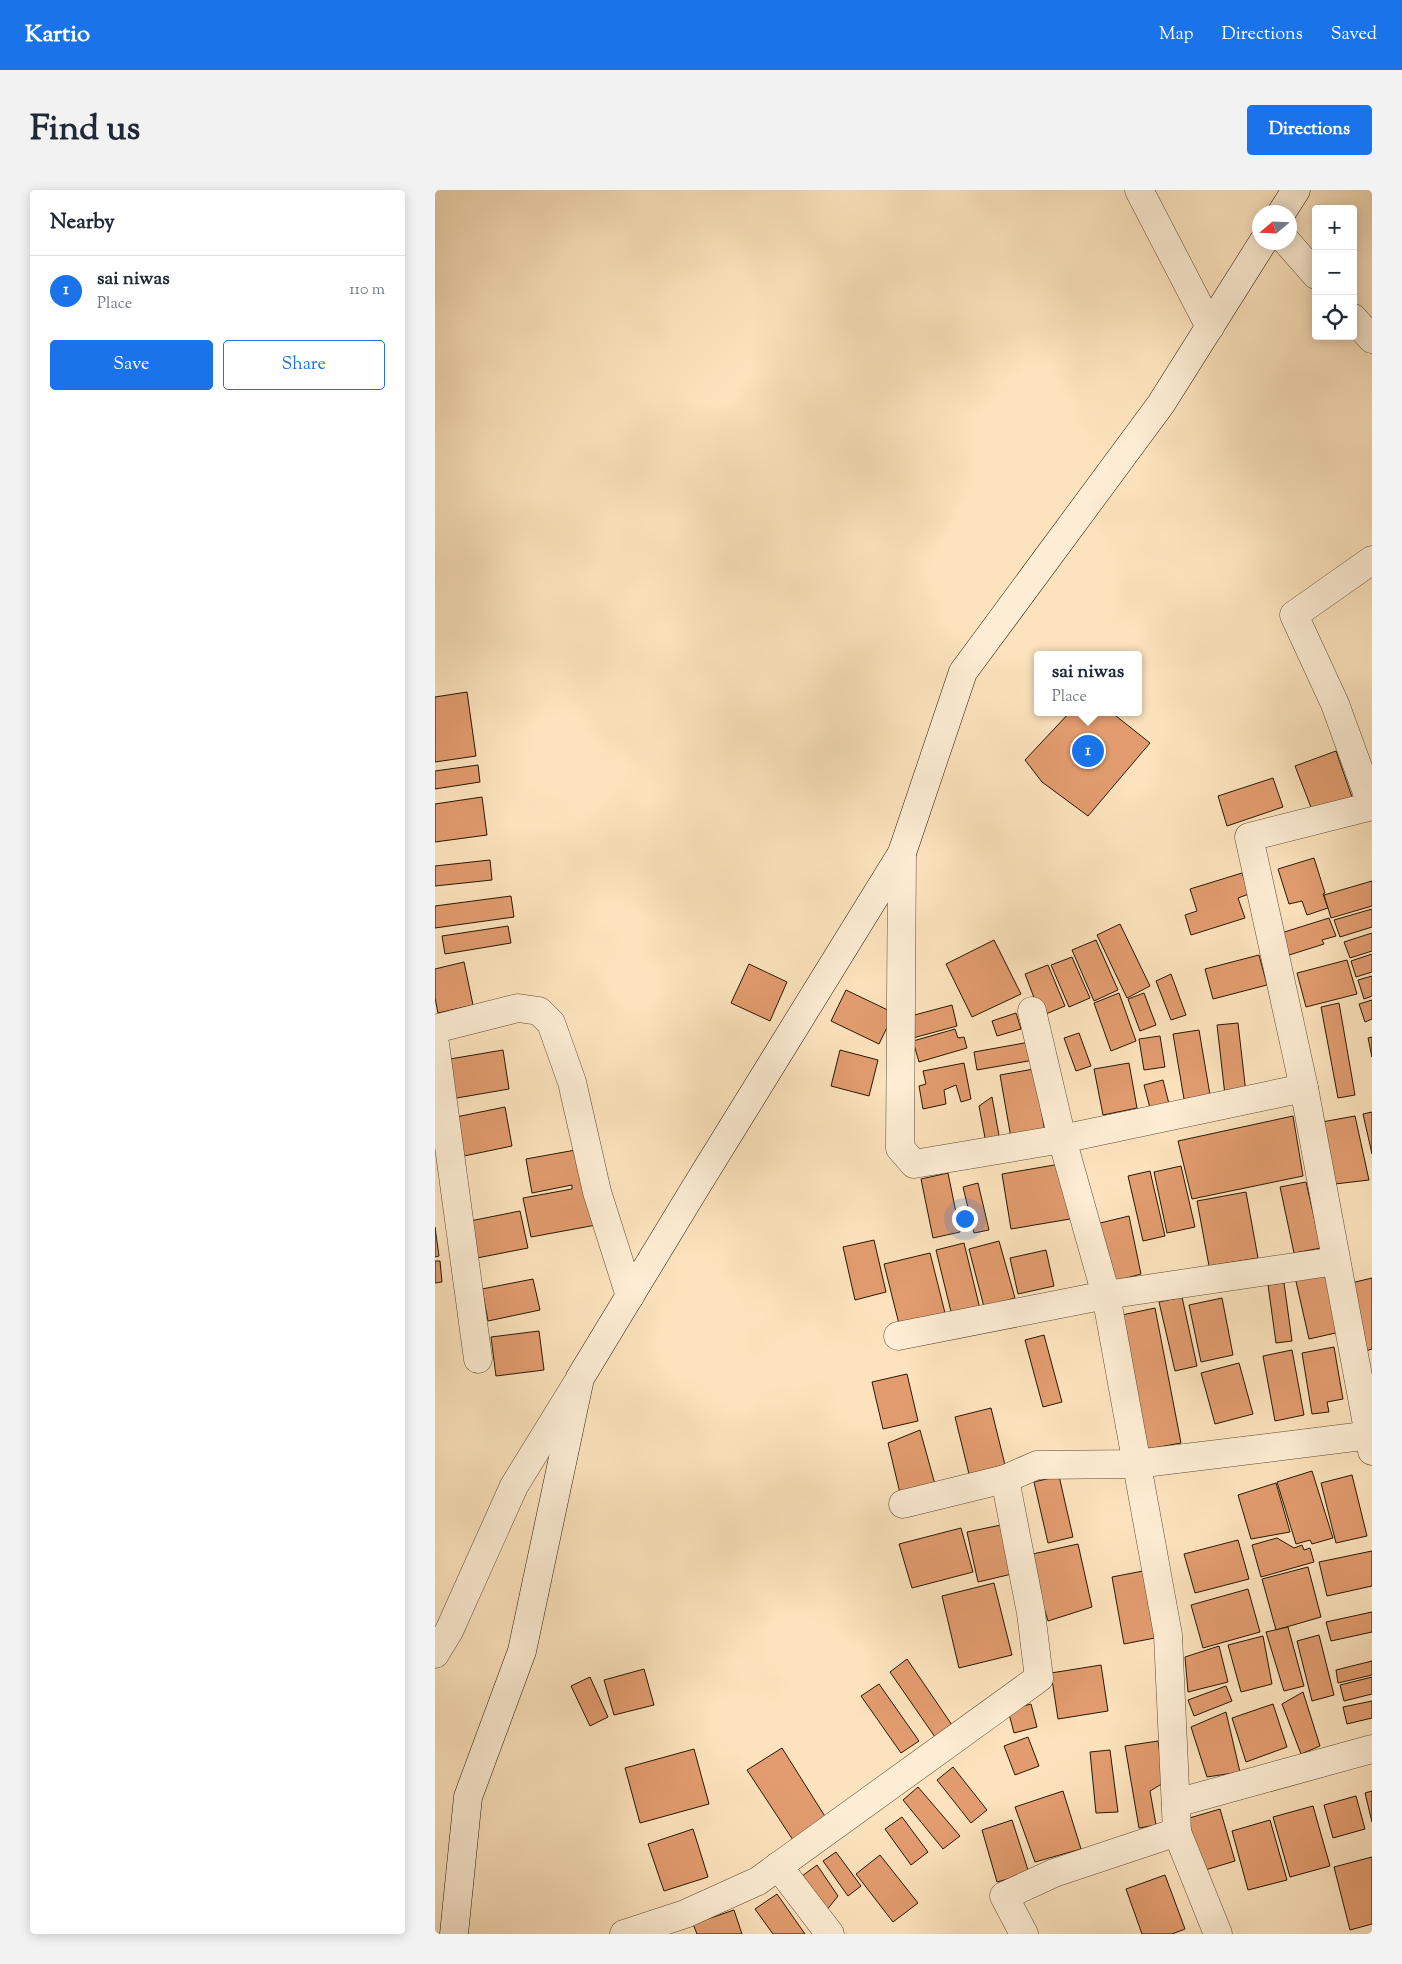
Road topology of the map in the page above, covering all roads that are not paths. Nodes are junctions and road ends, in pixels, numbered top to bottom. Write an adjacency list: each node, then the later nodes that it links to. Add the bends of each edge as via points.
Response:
1 (1139, 190): 8 (street)
2 (1296, 190): 3 (street)
3 (1286, 205)
4 (1258, 250): 8 (street)
5 (1294, 250): 6 (street)
6 (1312, 270)
7 (1357, 323): 9 (street)
8 (1210, 326): 11 (street, via 1161,404 963,672)
9 (1372, 340)
10 (1372, 560): 15 (street, via 1294,615 1335,704 1372,806 1249,837)
11 (902, 853): 16 (street, via 899,1148 914,1164); 19 (street)
12 (1032, 1011): 16 (street)
13 (435, 1029): 19 (street, via 518,1008 539,1011 551,1023 572,1082 597,1192)
14 (435, 1044): 21 (street)
15 (1304, 1088): 16 (street); 17 (street)
16 (1062, 1139): 18 (street)
17 (1337, 1262): 18 (street); 23 (street)
18 (1106, 1295): 20 (street); 24 (street)
19 (630, 1296): 22 (street)
20 (898, 1336)
21 (478, 1359)
22 (580, 1378): 27 (street, via 514,1486 449,1631); 32 (street, via 522,1651 468,1797)
23 (1371, 1441): 24 (street)
24 (1136, 1464): 25 (street, via 1037,1465); 29 (street, via 1168,1635)
25 (1005, 1479): 26 (street); 31 (street, via 1031,1613 1039,1678)
26 (903, 1504)
27 (435, 1654)
28 (1372, 1749): 29 (street)
29 (1176, 1803): 30 (street)
30 (1177, 1832): 35 (street, via 1053,1873 1003,1896); 36 (street)
31 (778, 1866): 33 (street, via 758,1881 685,1914); 34 (street)
32 (454, 1934)
33 (624, 1934)
34 (830, 1934)
35 (1024, 1934)
36 (1218, 1934)

